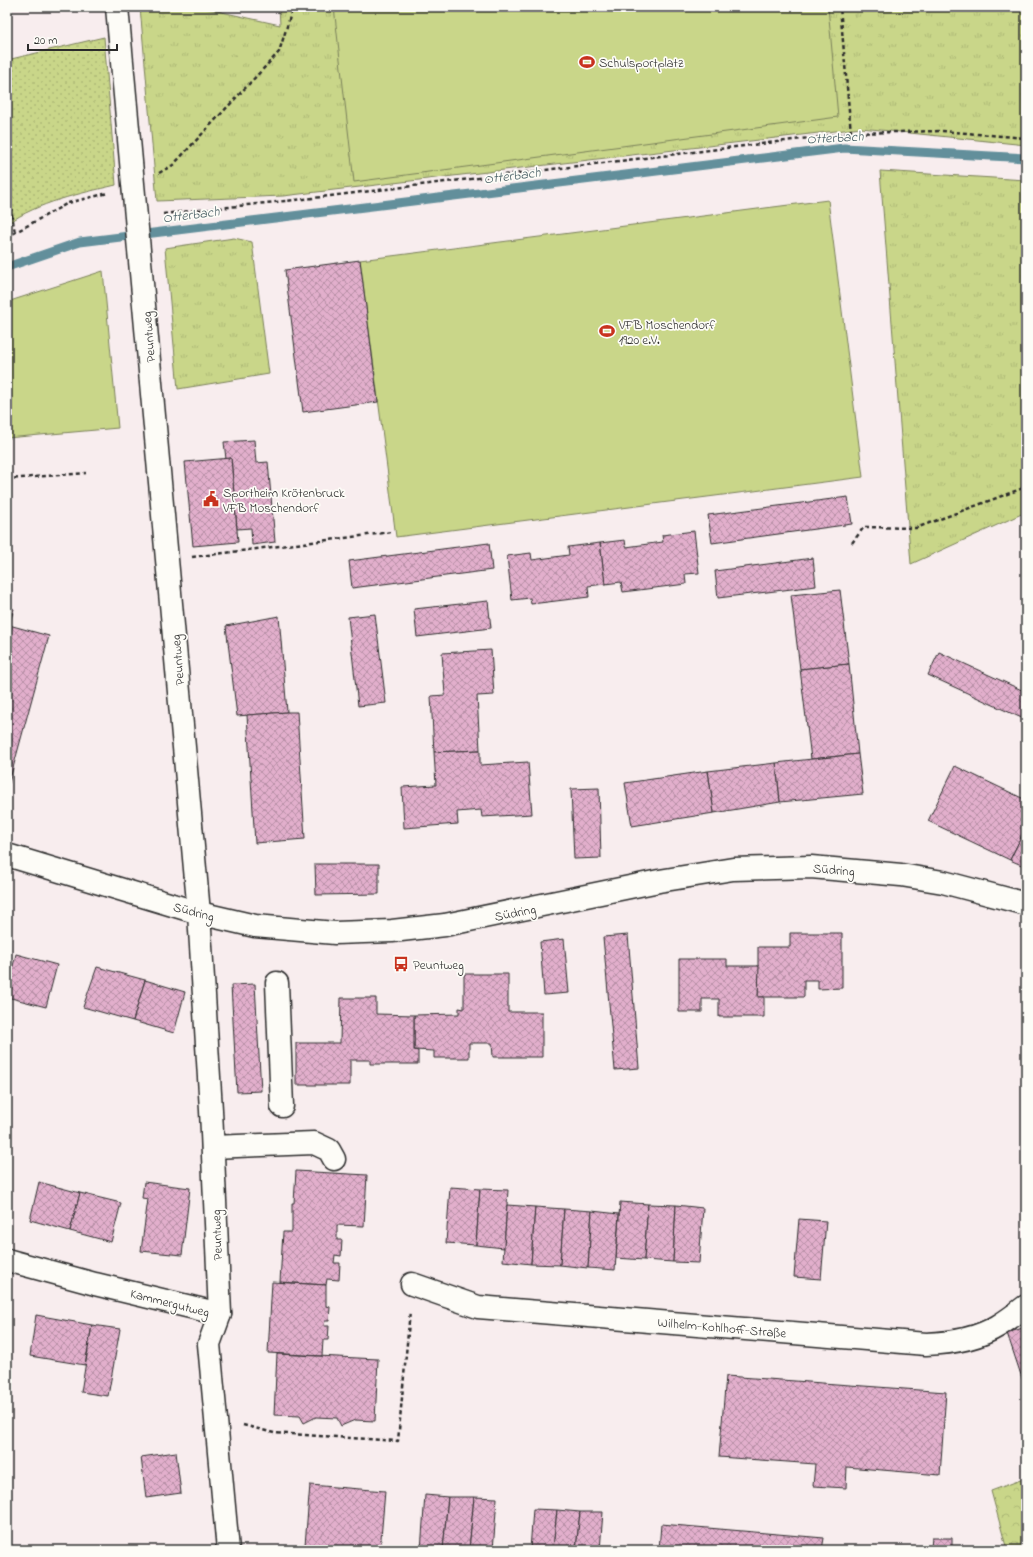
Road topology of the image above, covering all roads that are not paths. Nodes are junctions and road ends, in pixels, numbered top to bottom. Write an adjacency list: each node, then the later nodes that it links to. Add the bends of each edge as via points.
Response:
1 (117, 7): 4 (street, Peuntweg)
2 (7, 856): 4 (street, Südring)
3 (1026, 904): 4 (street, Südring, via 943,882 901,875 811,867 733,869 659,881 445,925 392,931 335,933 262,926)
4 (199, 913): 7 (street, Peuntweg)
5 (276, 983): 6 (street)
6 (282, 1106)
7 (213, 1147): 8 (street, via 314,1143 329,1150); 12 (street, Peuntweg)
8 (334, 1160)
9 (7, 1260): 12 (street, Kammergutweg)
10 (412, 1284): 11 (street, Wilhelm-Kohlhoff-Straße, via 478,1307 926,1344 949,1343 980,1334 998,1326)
11 (1026, 1306)
12 (220, 1314): 13 (street, Kammergutweg, via 210,1344)
13 (228, 1550)

